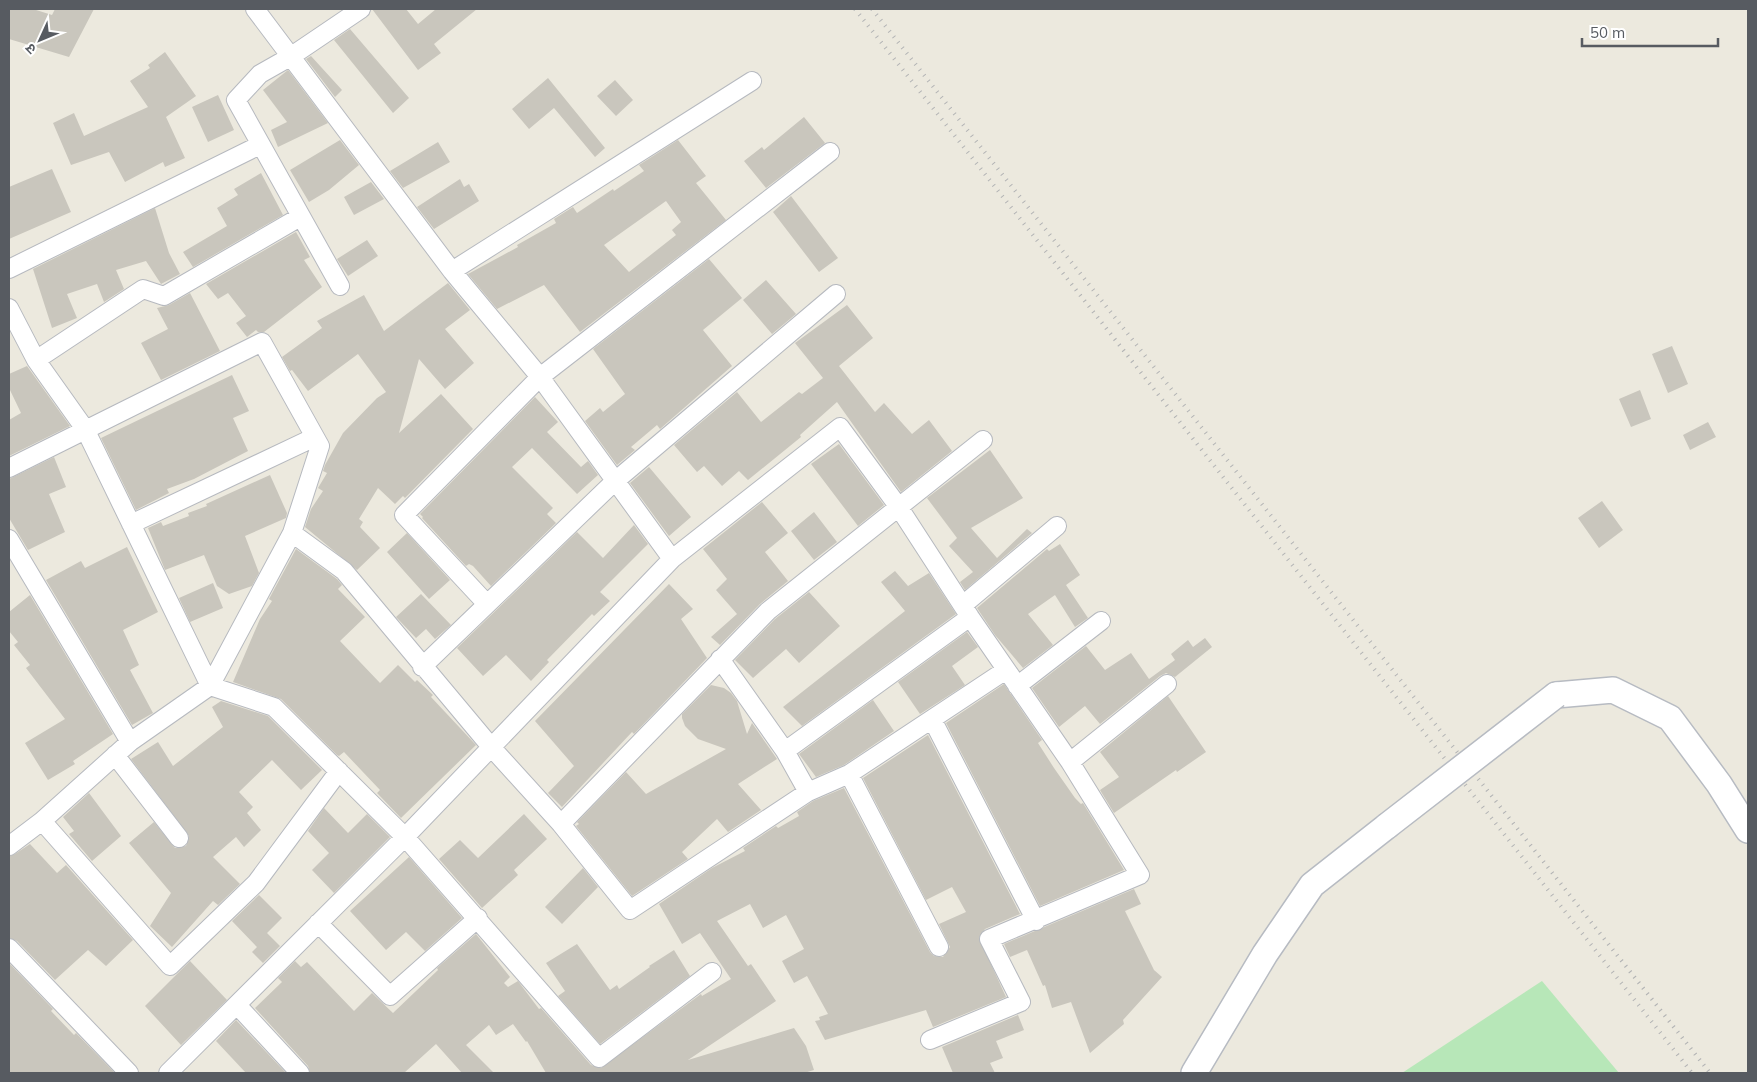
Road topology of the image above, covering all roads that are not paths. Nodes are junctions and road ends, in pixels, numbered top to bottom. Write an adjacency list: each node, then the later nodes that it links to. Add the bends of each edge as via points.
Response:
1 (255, 9): 3 (street)
2 (361, 9): 3 (street)
3 (290, 57): 5 (street, via 260,74 236,100); 9 (street)
4 (752, 81): 9 (street)
5 (260, 145): 7 (street); 8 (street)
6 (830, 152): 14 (street)
7 (300, 217): 10 (street); 13 (street, via 164,296 143,290)
8 (9, 269)
9 (452, 271): 14 (street)
10 (340, 286)
11 (836, 294): 19 (street)
12 (9, 308): 13 (street)
13 (36, 360): 15 (street)
14 (540, 378): 19 (street); 26 (street, via 404,515)
15 (85, 429): 16 (street, via 262,342); 18 (street); 21 (street)
16 (315, 437): 21 (street); 23 (street, via 320,446)
17 (983, 440): 20 (street)
18 (9, 468)
19 (614, 482): 25 (street); 26 (street)
20 (898, 506): 25 (street, via 840,427); 27 (street); 29 (street, via 768,611)
21 (131, 524): 33 (street)
22 (1057, 526): 27 (street)
23 (292, 533): 30 (street, via 344,571); 33 (street)
24 (9, 539): 36 (street)
25 (672, 559): 37 (street)
26 (486, 604): 30 (street)
27 (966, 611): 31 (street); 38 (street)
28 (1101, 621): 34 (street)
29 (720, 659): 38 (street); 45 (street)
30 (422, 667): 37 (street)
31 (1006, 670): 34 (street); 35 (street)
32 (1167, 684): 40 (street)
33 (210, 686): 36 (street); 41 (street, via 274,707)
34 (1017, 686): 40 (street)
35 (932, 719): 42 (street); 51 (street)
36 (130, 742): 39 (street)
37 (492, 748): 45 (street); 47 (street)
38 (786, 751): 43 (street)
39 (115, 755): 44 (street); 48 (street)
40 (1070, 762): 51 (street, via 1140,874)
41 (339, 771): 44 (street, via 256,883 170,966); 47 (street)
42 (849, 774): 43 (street); 53 (street)
43 (808, 792): 45 (street, via 630,910)
44 (42, 821): 49 (street)
45 (561, 824)
46 (1748, 830): 61 (main road, bridge, via 1670,718 1613,690 1556,695 1312,886 1265,954)
47 (405, 837): 50 (street); 52 (street)
48 (179, 838)
49 (9, 846)
50 (478, 918): 52 (street, via 390,996); 55 (street, via 599,1058)
51 (1036, 921): 57 (street, via 989,939 1021,1002)
52 (318, 922): 56 (street)
53 (939, 947)
54 (9, 948): 58 (street)
55 (712, 972)
56 (237, 1005): 59 (street); 60 (street)
57 (930, 1040)
58 (129, 1073)
59 (168, 1073)
60 (300, 1073)
61 (1194, 1073)

